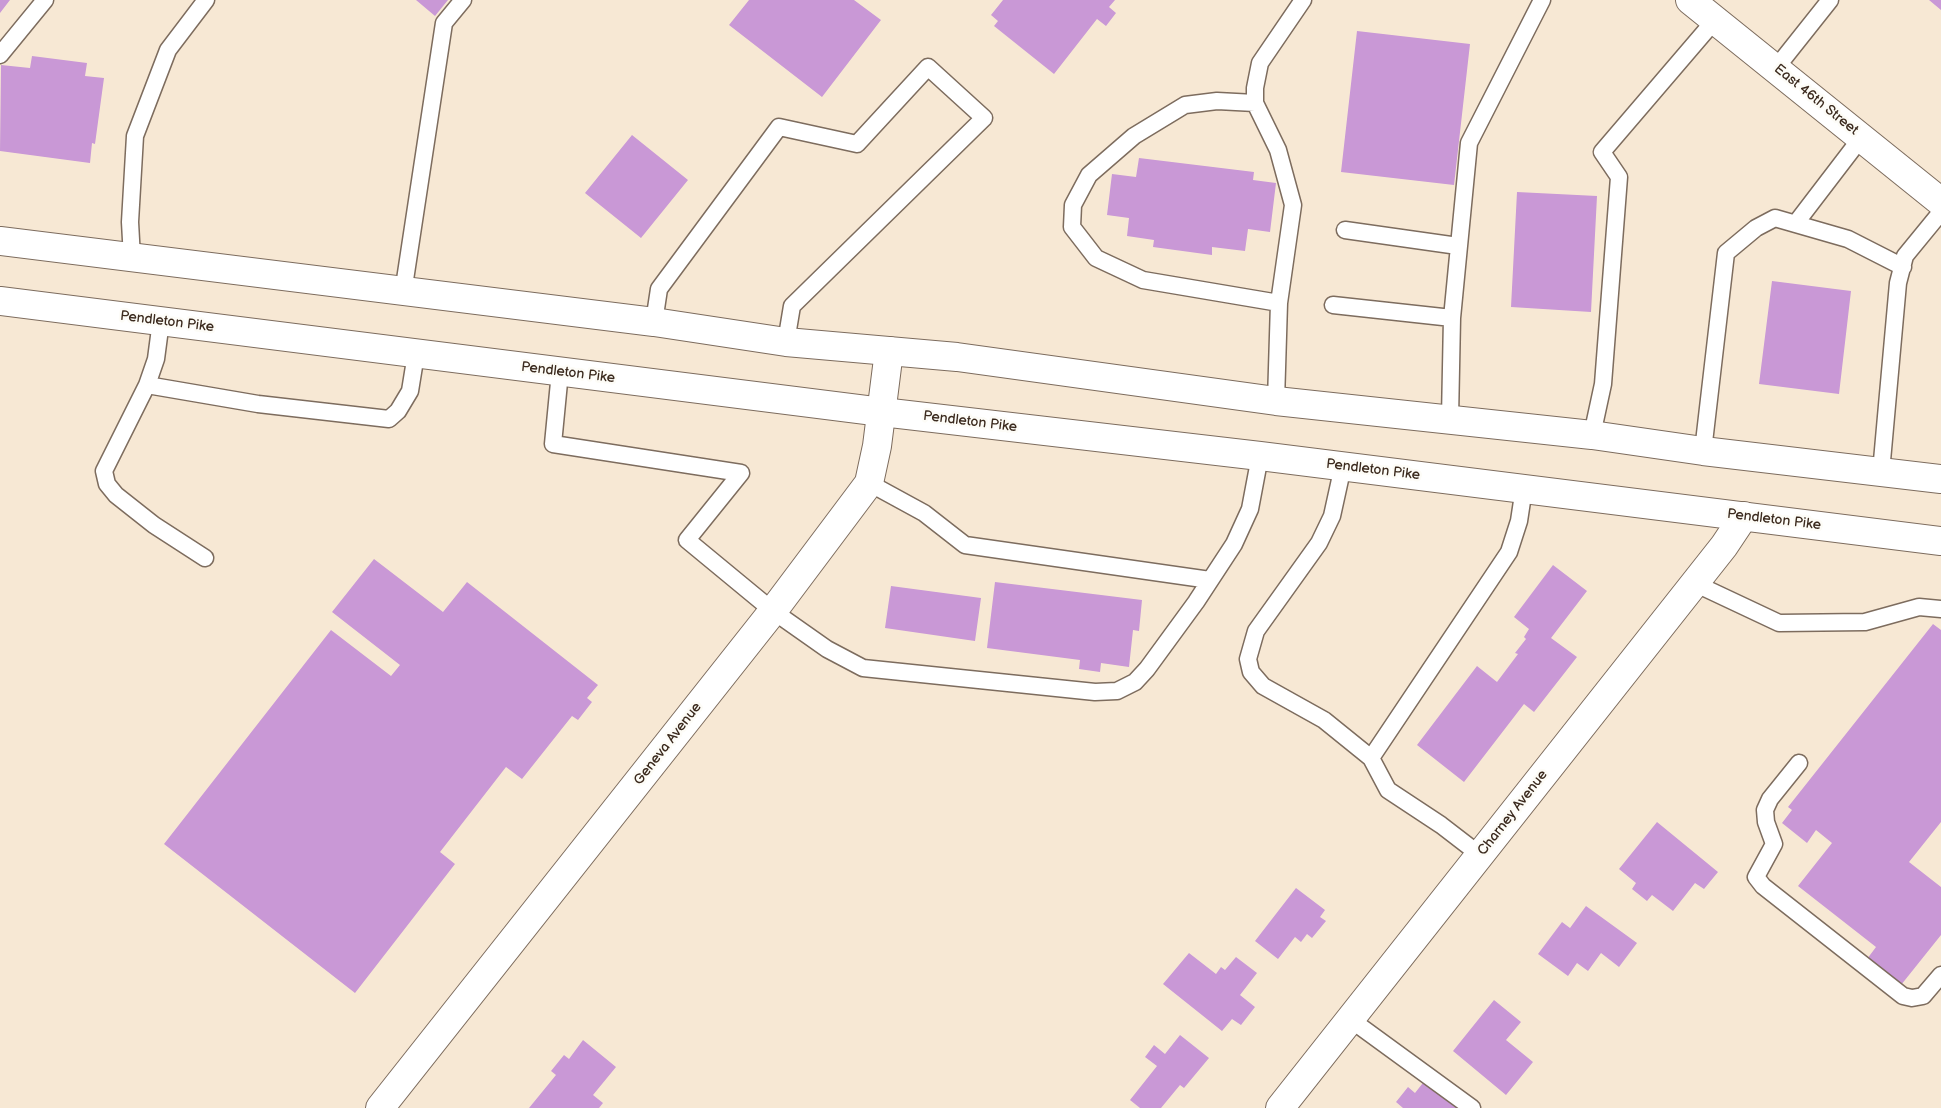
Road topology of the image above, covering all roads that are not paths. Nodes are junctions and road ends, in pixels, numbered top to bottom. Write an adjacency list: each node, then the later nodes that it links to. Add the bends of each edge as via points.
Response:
1 (45, 0): 9 (lane)
2 (206, 0): 19 (lane, via 168,50 135,136 130,222)
3 (463, 0): 21 (lane, via 444,23)
4 (1303, 0): 11 (lane, via 1260,63)
5 (1542, 0): 18 (lane, via 1469,143)
6 (1690, 0): 8 (main road, East 46th Street)
7 (1830, 0): 10 (lane)
8 (1715, 20): 10 (main road, East 46th Street); 36 (lane, via 1602,152 1619,177 1603,384)
9 (0, 55)
10 (1776, 68): 12 (main road, East 46th Street)
11 (1255, 103): 23 (lane, via 1278,150 1293,205); 23 (lane, via 1217,101 1185,105 1134,136 1089,175 1073,205 1072,226 1096,258 1143,280)
12 (1862, 138): 13 (main road, East 46th Street); 15 (lane)
13 (1941, 202)
14 (1941, 212): 20 (lane, via 1905,256)
15 (1796, 223): 20 (lane, via 1848,239); 37 (lane, via 1774,218 1756,228 1726,253)
16 (1345, 230): 18 (lane)
17 (0, 241): 19 (main road)
18 (1458, 246): 25 (lane)
19 (132, 258): 21 (main road)
20 (1903, 267): 40 (lane, via 1898,283)
21 (403, 293): 27 (main road)
22 (0, 301): 26 (main road, Pendleton Pike)
23 (1279, 303): 33 (lane)
24 (1333, 305): 25 (lane)
25 (1452, 318): 35 (lane)
26 (161, 321): 30 (main road, Pendleton Pike); 32 (lane, via 156,360)
27 (654, 322): 28 (main road); 28 (lane, via 660,289 779,127 857,144 928,68 984,118 792,306)
28 (786, 342): 29 (main road)
29 (889, 351): 33 (main road, via 957,357); 34 (main road, Geneva Avenue)
30 (416, 354): 31 (main road, Pendleton Pike); 32 (lane, via 410,391 389,419 258,404)
31 (560, 372): 34 (main road, Pendleton Pike); 50 (lane, via 553,444 741,474 687,540)
32 (147, 385): 46 (lane, via 104,471 107,484 154,525)
33 (1276, 401): 35 (main road)
34 (882, 412): 38 (main road, Pendleton Pike); 42 (main road, Geneva Avenue)
35 (1450, 418): 36 (main road)
36 (1592, 435): 37 (main road)
37 (1703, 451): 40 (main road)
38 (1260, 456): 39 (main road, Pendleton Pike); 47 (lane, via 1250,509 1234,544)
39 (1343, 466): 43 (main road, Pendleton Pike); 51 (lane, via 1332,516 1320,543 1256,631 1248,658 1251,672 1263,686 1324,720)
40 (1881, 472): 41 (main road)
41 (1941, 478)
42 (869, 483): 47 (lane, via 924,513 965,546); 50 (main road, Geneva Avenue)
43 (1524, 488): 44 (main road, Pendleton Pike); 51 (lane, via 1519,521 1509,552)
44 (1744, 516): 45 (main road, Pendleton Pike); 48 (main road, Charney Avenue)
45 (1941, 541)
46 (206, 558)
47 (1210, 580): 50 (lane, via 1147,670 1135,682 1117,691 1095,692 863,668 827,649)
48 (1694, 583): 49 (lane, via 1779,623 1865,622 1918,607); 53 (main road, Charney Avenue)
49 (1941, 609)
50 (773, 611): 56 (main road, Geneva Avenue)
51 (1371, 758): 53 (lane, via 1388,790)
52 (1799, 763): 54 (lane, via 1765,810 1774,844 1756,877 1763,886 1902,996 1923,996)
53 (1480, 855): 55 (main road, Charney Avenue)
54 (1941, 975)
55 (1350, 1019): 57 (main road, Charney Avenue); 58 (lane)
56 (380, 1108)
57 (1280, 1108)
58 (1472, 1108)

